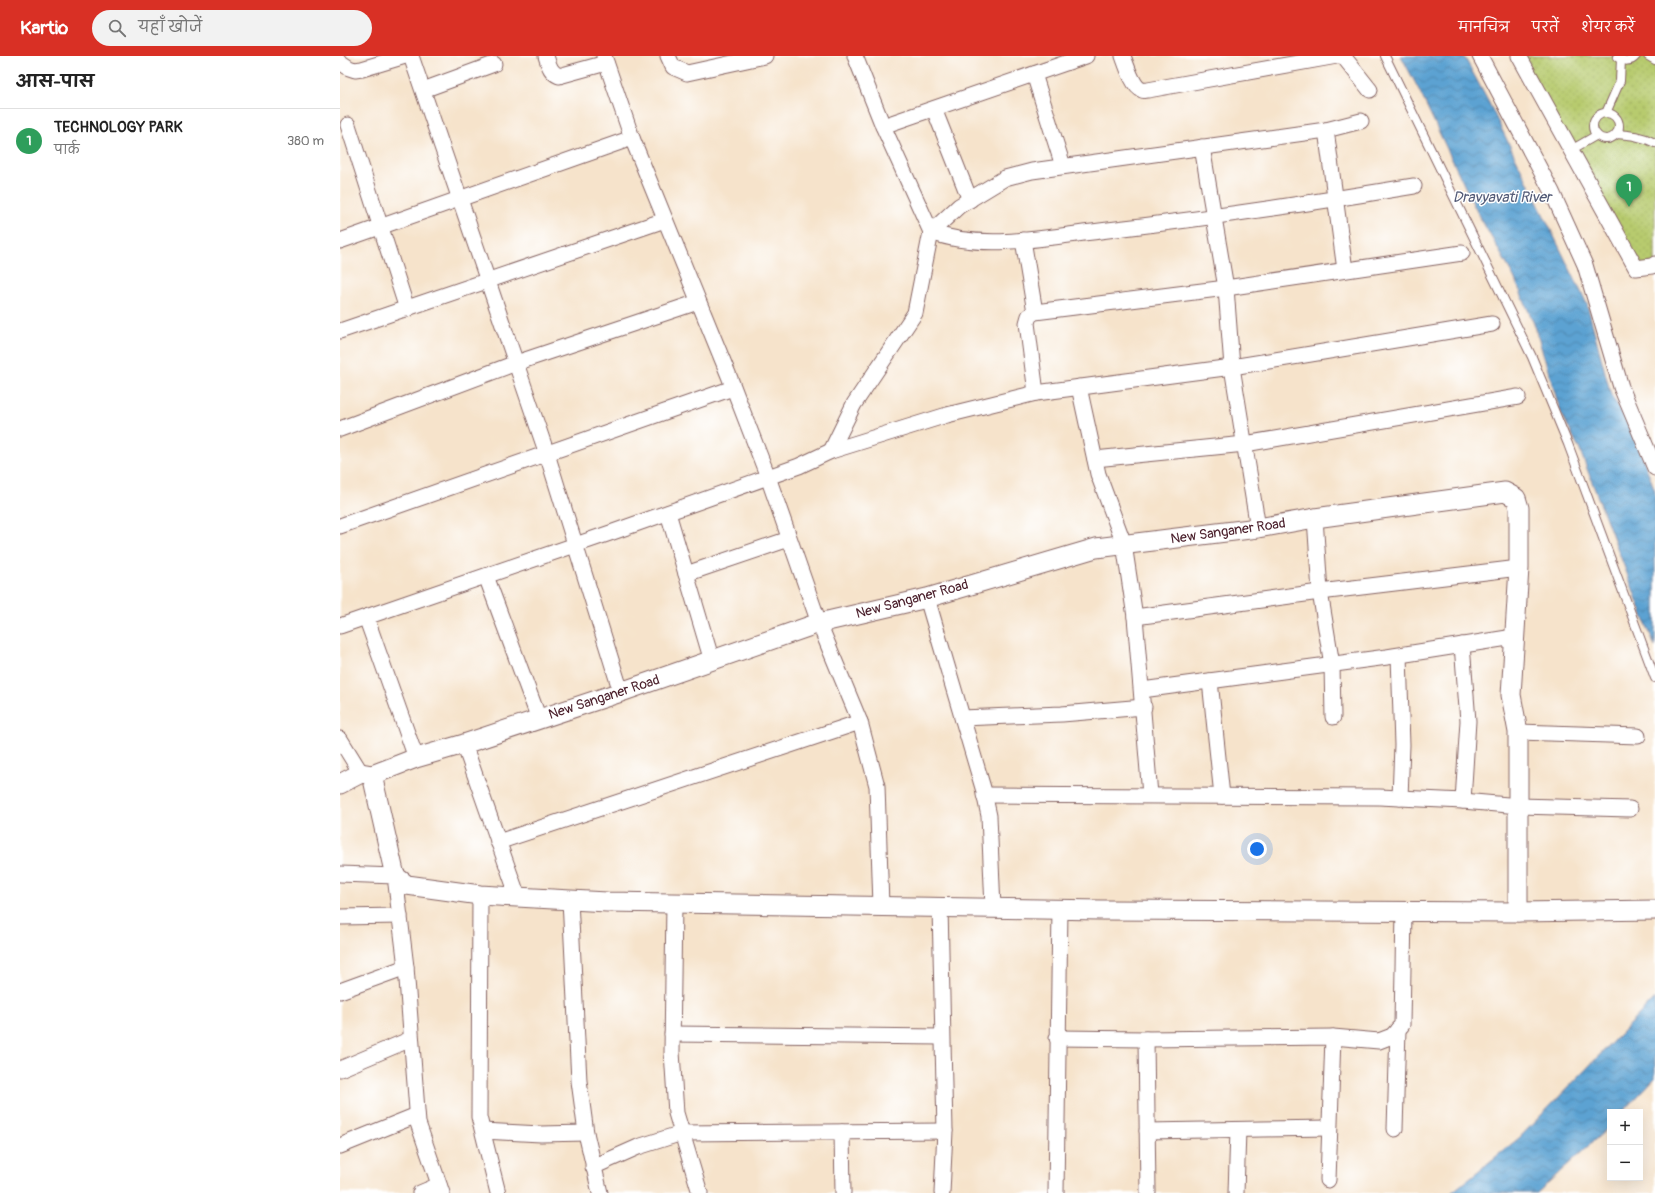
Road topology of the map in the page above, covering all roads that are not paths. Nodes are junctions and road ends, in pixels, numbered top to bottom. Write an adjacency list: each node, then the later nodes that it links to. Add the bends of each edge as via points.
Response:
1 (405, 56): 20 (street, via 355,70)
2 (411, 56): 23 (street)
3 (546, 56): 18 (street, via 553,74 559,76)
4 (668, 56): 17 (street, via 673,67 687,73)
5 (765, 56): 17 (street)
6 (855, 56): 29 (street)
7 (1086, 56): 22 (street)
8 (1123, 56): 9 (street, via 1136,86 1148,90)
9 (1337, 56)
10 (1342, 56): 24 (street)
11 (1385, 56): 92 (lane, via 1532,357 1568,444)
12 (1480, 56): 69 (street, via 1552,192 1585,265 1621,386)
13 (1519, 56): 36 (street)
14 (1636, 56): 16 (lane, via 1628,61)
15 (1648, 56): 19 (lane)
16 (1619, 58): 26 (lane, via 1620,81)
17 (732, 59)
18 (605, 60): 33 (street)
19 (1655, 60)
20 (340, 62)
21 (494, 64): 23 (street)
22 (1034, 74): 25 (street); 37 (street)
23 (423, 90): 39 (street)
24 (1370, 90)
25 (934, 109): 29 (street); 40 (street)
26 (1606, 113): 31 (lane, via 1617,118 1619,127); 32 (lane, via 1595,119 1593,127)
27 (1361, 121): 30 (street)
28 (348, 125): 44 (street)
29 (882, 126): 45 (street)
30 (1326, 130): 35 (street); 41 (street)
31 (1616, 134): 32 (lane, via 1604,139); 34 (lane, via 1634,135)
32 (1597, 135): 36 (lane)
33 (632, 138): 39 (street); 43 (street)
34 (1655, 143)
35 (1202, 147): 37 (street); 42 (street)
36 (1571, 150): 49 (street, via 1636,268)
37 (1063, 166): 40 (street, via 1005,178)
38 (1414, 186): 41 (street)
39 (461, 200): 44 (street); 51 (street)
40 (970, 200): 45 (street, via 959,206)
41 (1334, 200): 42 (street); 50 (street)
42 (1215, 218): 46 (street); 52 (street)
43 (665, 220): 51 (street); 53 (street)
44 (382, 227): 47 (street); 54 (street)
45 (931, 232): 46 (street, via 945,238 969,241); 66 (street, via 915,313 854,404)
46 (1023, 240): 55 (street)
47 (340, 241)
48 (1462, 253): 50 (street)
49 (1655, 264)
50 (1345, 270): 52 (street)
51 (488, 281): 54 (street); 58 (street)
52 (1226, 288): 55 (street); 59 (street)
53 (698, 302): 58 (street); 61 (street)
54 (407, 309): 57 (street)
55 (1035, 312): 62 (street, via 1029,316 1027,323)
56 (1492, 324): 59 (street)
57 (340, 331)
58 (516, 363): 64 (street); 67 (street)
59 (1232, 367): 60 (street); 65 (street)
60 (1080, 387): 62 (street); 68 (street)
61 (733, 388): 67 (street); 70 (street)
62 (1036, 393): 66 (street, via 947,415)
63 (1518, 397): 65 (street)
64 (340, 429)
65 (1244, 444): 68 (street); 74 (street)
66 (832, 451): 70 (street)
67 (547, 454): 73 (street); 77 (street)
68 (1095, 459): 76 (street, via 1098,474)
69 (1655, 468)
70 (768, 477): 71 (street); 75 (street)
71 (668, 513): 77 (street); 79 (street)
72 (1315, 518): 74 (street, New Sanganer Road); 78 (street, New Sanganer Road, via 1505,492 1516,498 1519,508); 81 (street)
73 (340, 526)
74 (1258, 528): 76 (street, New Sanganer Road)
75 (789, 538): 79 (street); 85 (street)
76 (1124, 544): 82 (street, New Sanganer Road, via 1096,548); 84 (street)
77 (575, 545): 80 (street); 95 (street)
78 (1519, 568): 81 (street); 87 (street)
79 (686, 574): 90 (street)
80 (486, 576): 83 (street); 99 (street)
81 (1320, 592): 84 (street); 91 (street)
82 (926, 598): 85 (street, New Sanganer Road); 98 (street)
83 (366, 617): 86 (street); 105 (street)
84 (1135, 617): 94 (street)
85 (819, 623): 90 (street, New Sanganer Road); 100 (street)
86 (340, 626)
87 (1514, 637): 88 (street); 101 (street, via 1511,695)
88 (1462, 646): 89 (street); 112 (street, via 1468,722)
89 (1399, 656): 91 (street); 111 (street, via 1402,738)
90 (712, 661): 95 (street, New Sanganer Road)
91 (1332, 665): 93 (street); 97 (street)
92 (1655, 678)
93 (1210, 681): 94 (street); 110 (street)
94 (1142, 690): 96 (street)
95 (621, 692): 99 (street, New Sanganer Road)
96 (1144, 707): 98 (street, via 1062,714); 109 (street)
97 (1332, 717)
98 (962, 718): 108 (street)
99 (539, 719): 104 (street, New Sanganer Road)
100 (860, 722): 115 (street); 122 (street, via 877,786)
101 (1518, 732): 102 (street); 113 (street)
102 (1638, 736)
103 (340, 739): 106 (street)
104 (464, 744): 105 (street, New Sanganer Road); 115 (street)
105 (416, 758): 106 (street, New Sanganer Road)
106 (366, 774): 107 (street, New Sanganer Road); 117 (street)
107 (340, 784)
108 (984, 795): 109 (street); 124 (street, via 989,816)
109 (1150, 795): 110 (street)
110 (1222, 796): 111 (street)
111 (1400, 798): 112 (street)
112 (1463, 801): 113 (street)
113 (1519, 806): 114 (street); 128 (street)
114 (1630, 809)
115 (498, 842): 119 (street)
116 (340, 874): 117 (street)
117 (395, 876): 118 (street, via 407,885); 129 (street)
118 (480, 895): 119 (street); 145 (street, via 479,1118)
119 (518, 897): 120 (street)
120 (570, 900): 121 (street); 149 (street, via 579,1081)
121 (674, 903): 122 (street); 134 (street)
122 (881, 906): 123 (street)
123 (940, 907): 124 (street); 135 (street)
124 (993, 908): 125 (street)
125 (1060, 909): 127 (street); 137 (street)
126 (1651, 910): 128 (street)
127 (1404, 911): 128 (street); 133 (street, via 1402,1025)
128 (1518, 912)
129 (400, 916): 130 (street); 131 (street)
130 (340, 917)
131 (406, 967): 132 (street); 138 (street)
132 (340, 991)
133 (1398, 1029): 136 (street, via 1392,1036 1379,1041); 143 (street)
134 (672, 1034): 135 (street); 150 (street, via 676,1113)
135 (942, 1037): 146 (street)
136 (1333, 1037): 139 (street); 142 (street)
137 (1057, 1038): 139 (street); 161 (street)
138 (411, 1039): 140 (street); 141 (street)
139 (1146, 1039): 147 (street)
140 (340, 1068)
141 (417, 1115): 151 (street); 154 (street)
142 (1329, 1128): 144 (street); 153 (street)
143 (1395, 1129)
144 (1238, 1130): 147 (street); 163 (street)
145 (483, 1131): 149 (street); 156 (street)
146 (945, 1131): 148 (street); 160 (street)
147 (1147, 1131): 162 (street)
148 (842, 1132): 150 (street); 159 (street)
149 (586, 1133): 152 (street)
150 (682, 1133): 152 (street, via 638,1147); 158 (street)
151 (340, 1146)
152 (593, 1167): 157 (street)
153 (1328, 1180)
154 (441, 1189): 155 (street)
155 (420, 1193)
156 (498, 1193)
157 (600, 1193)
158 (700, 1193)
159 (843, 1193)
160 (942, 1193)
161 (1056, 1193)
162 (1148, 1193)
163 (1236, 1193)

